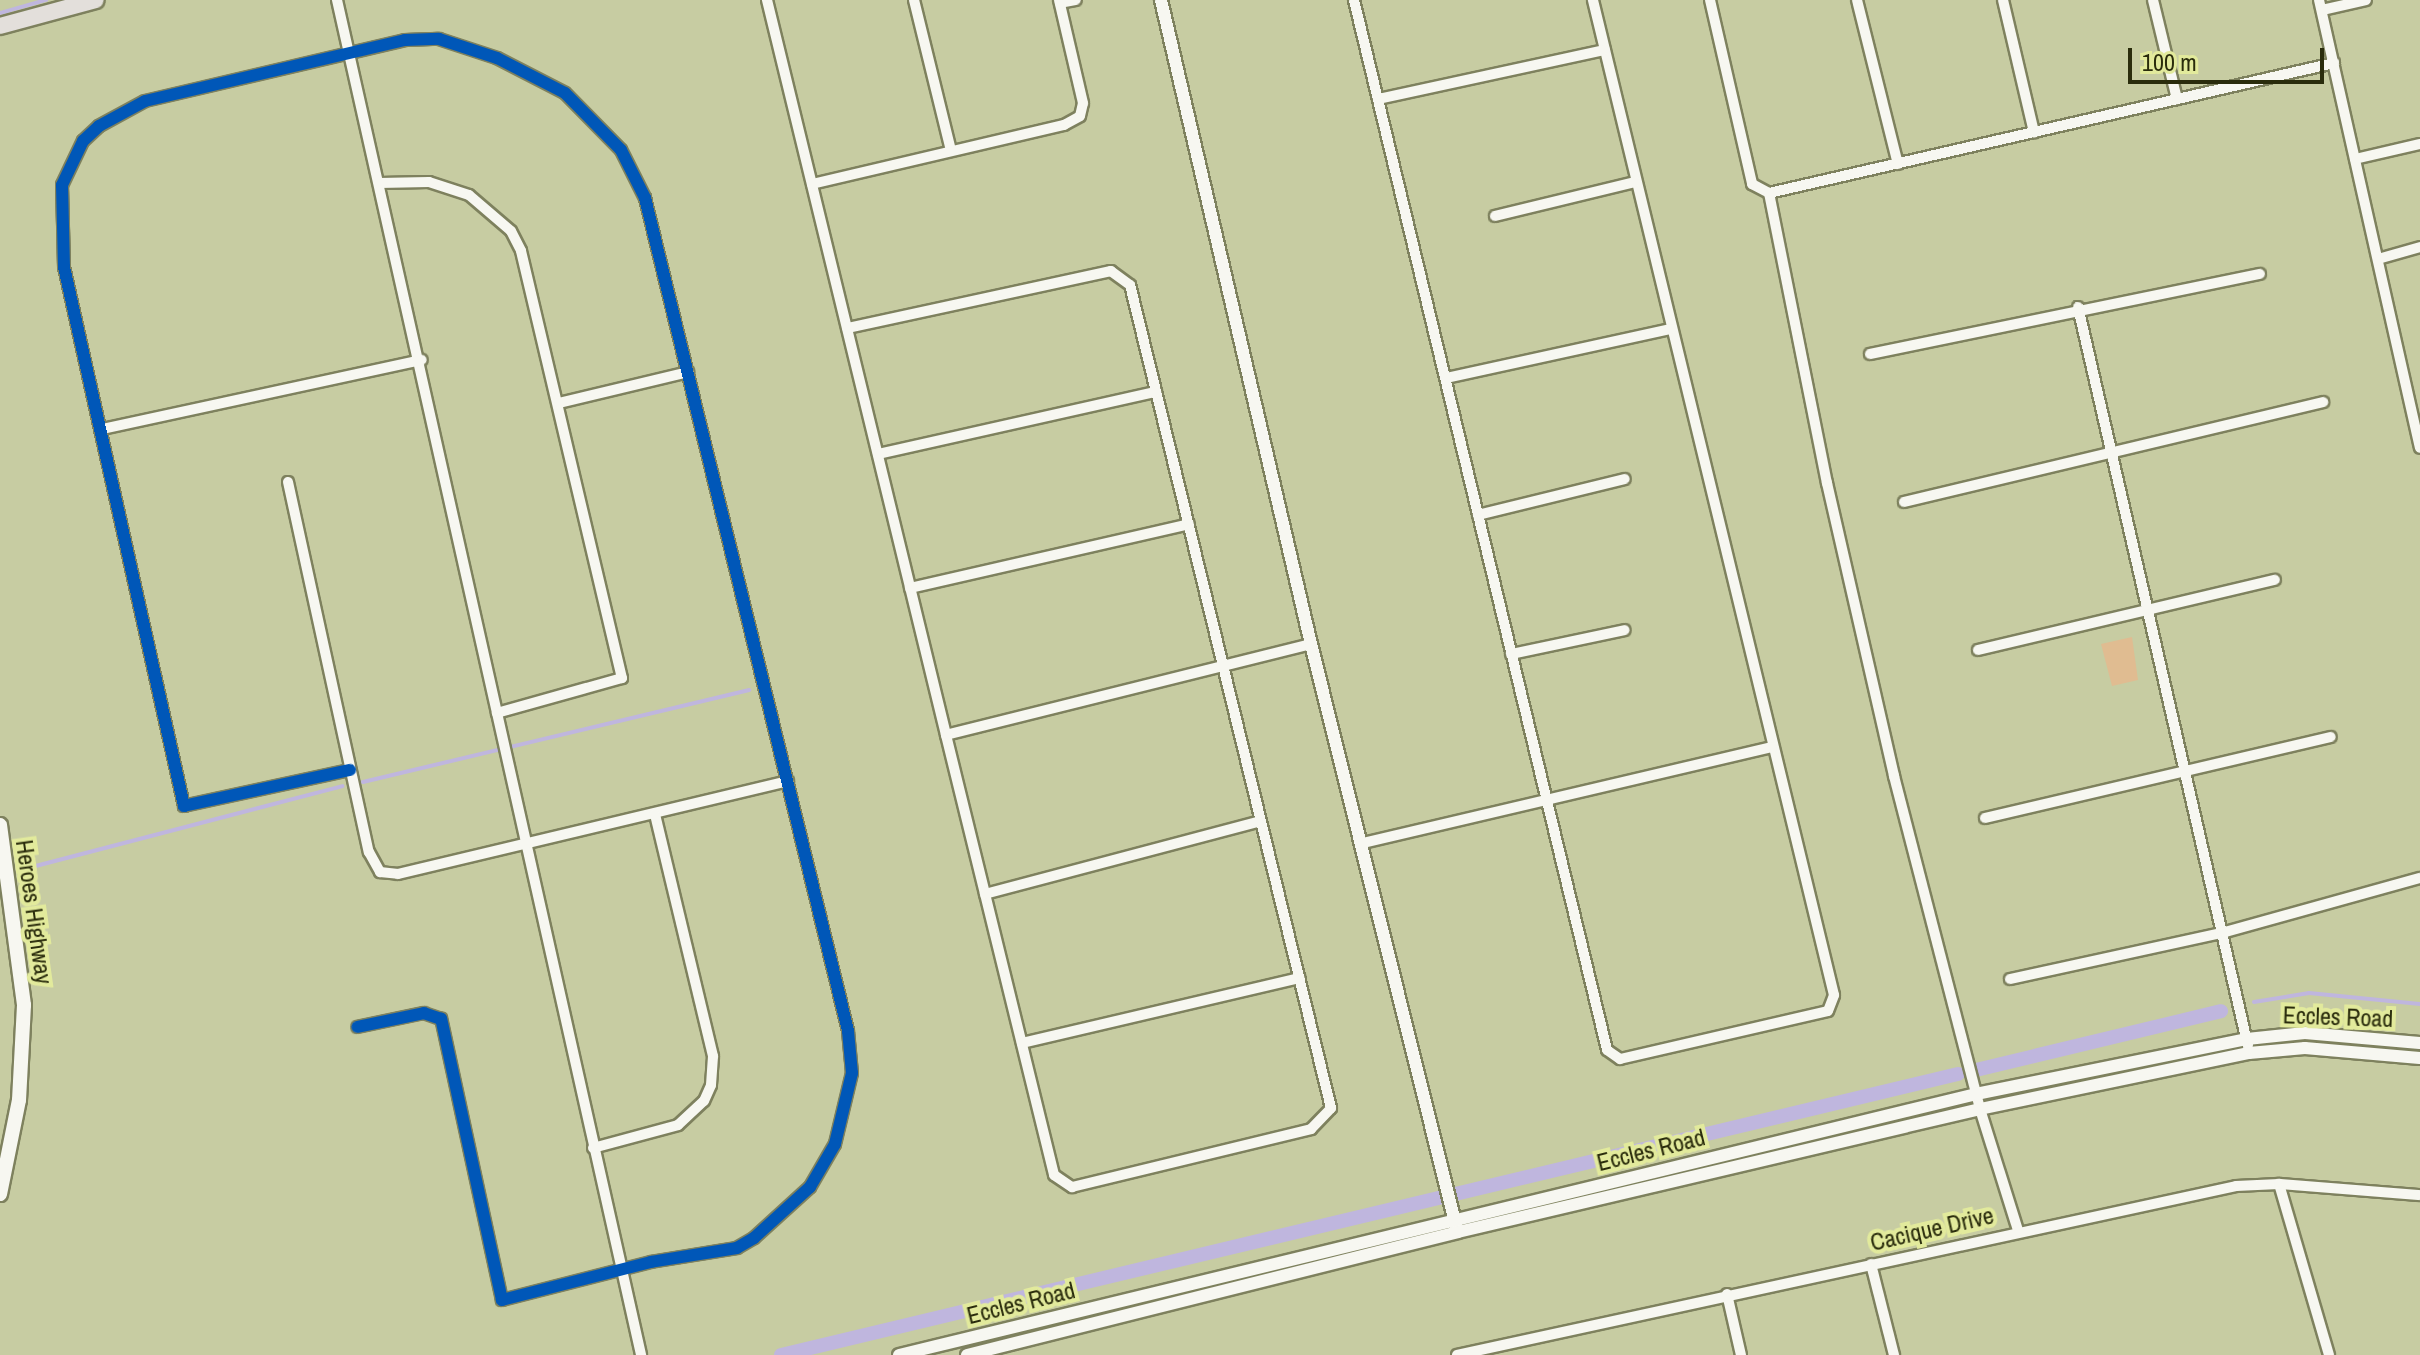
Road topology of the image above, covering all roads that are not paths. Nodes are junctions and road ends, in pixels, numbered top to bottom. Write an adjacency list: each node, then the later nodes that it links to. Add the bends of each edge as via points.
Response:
1 (96, 0): 16 (main road)
2 (337, 0): 18 (street)
3 (767, 0): 29 (street)
4 (914, 0): 24 (street)
5 (1076, 0): 14 (street)
6 (1161, 0): 58 (street)
7 (1354, 0): 20 (street)
8 (1593, 0): 17 (street)
9 (1710, 0): 30 (street, via 1752,184)
10 (1857, 0): 26 (street)
11 (2003, 0): 22 (street)
12 (2153, 0): 21 (street)
13 (2366, 0): 15 (street)
14 (1059, 2): 24 (street, via 1083,103 1080,116)
15 (2320, 5): 19 (street)
16 (0, 26)
17 (1605, 50): 20 (street); 27 (street)
18 (350, 52): 28 (street); 40 (street, via 405,40 465,45 565,93 599,123 621,150 645,198); 45 (street, via 145,101 83,141 62,185 61,223 64,267)
19 (2334, 63): 21 (street); 25 (street)
20 (1378, 99): 41 (street)
21 (2177, 99): 22 (street)
22 (2034, 132): 26 (street)
23 (2420, 144): 25 (street)
24 (951, 151): 29 (street)
25 (2355, 159): 33 (street)
26 (1898, 164): 30 (street)
27 (1636, 182): 31 (street); 37 (street)
28 (379, 183): 39 (street); 44 (street, via 449,187 487,207 511,231 530,278)
29 (812, 184): 36 (street)
30 (1769, 193): 87 (street, via 1851,591)
31 (1495, 216)
32 (2420, 247): 33 (street)
33 (2378, 259): 46 (street)
34 (2260, 274): 35 (street)
35 (2078, 307): 38 (street); 48 (street)
36 (847, 328): 42 (street, via 1111,271 1130,285); 47 (street)
37 (1671, 329): 41 (street); 65 (street)
38 (1870, 354)
39 (422, 360): 45 (street); 62 (street)
40 (688, 372): 44 (street); 68 (street)
41 (1446, 378): 52 (street)
42 (1156, 392): 47 (street); 53 (street)
43 (2323, 402): 48 (street)
44 (559, 403): 62 (street, via 622,678)
45 (102, 429): 66 (street, via 184,806)
46 (2420, 448)
47 (878, 454): 55 (street)
48 (2113, 455): 51 (street); 56 (street)
49 (1625, 479): 52 (street)
50 (288, 482): 66 (street)
51 (1904, 502)
52 (1478, 515): 60 (street)
53 (1189, 524): 55 (street); 61 (street)
54 (2275, 580): 56 (street)
55 (910, 588): 63 (street)
56 (2150, 611): 59 (street); 67 (street)
57 (1625, 630): 60 (street)
58 (1311, 644): 61 (street); 74 (street)
59 (1978, 650)
60 (1511, 654): 69 (street)
61 (1223, 666): 63 (street); 72 (street)
62 (497, 713): 75 (street)
63 (946, 735): 77 (street)
64 (2331, 737): 67 (street)
65 (1772, 747): 69 (street); 69 (street, via 1834,995 1828,1011 1620,1059 1610,1055)
66 (350, 770): 75 (street, via 372,864 380,872 398,874)
67 (2188, 772): 71 (street); 78 (street)
68 (788, 781): 70 (street); 96 (street, via 852,1050 852,1073 835,1144 810,1187 754,1238 737,1248)
69 (1545, 800): 74 (street)
70 (655, 814): 75 (street); 89 (street, via 713,1056 711,1085 704,1101 678,1125)
71 (1985, 818)
72 (1258, 822): 77 (street); 79 (street)
73 (0, 825): 91 (main road, Heroes Highway, via 24,1005 19,1100)
74 (1363, 843): 93 (street)
75 (524, 845): 89 (street)
76 (2420, 878): 78 (street)
77 (985, 894): 83 (street)
78 (2225, 932): 80 (street); 82 (street)
79 (1299, 978): 83 (street); 83 (street, via 1331,1108 1324,1120 1311,1129 1072,1187 1054,1175)
80 (2010, 979)
81 (357, 1027): 96 (street, via 424,1013 441,1019 502,1300)
82 (2247, 1039): 84 (street, Eccles Road, via 2305,1033); 85 (street); 87 (street, Eccles Road)
83 (1022, 1043)
84 (2420, 1043)
85 (2249, 1053): 86 (street, Eccles Road, via 2305,1048); 88 (street, Eccles Road)
86 (2420, 1058)
87 (1976, 1094): 88 (street); 93 (street, Eccles Road)
88 (1980, 1109): 93 (street, Eccles Road); 94 (street)
89 (593, 1148): 96 (street)
90 (2279, 1184): 92 (street, Cacique Drive); 94 (street, Cacique Drive, via 2236,1186); 104 (street)
91 (0, 1194)
92 (2420, 1195)
93 (1456, 1226): 99 (street, Eccles Road); 100 (street, Eccles Road)
94 (2018, 1230): 95 (street, Cacique Drive)
95 (1871, 1264): 97 (street, Cacique Drive); 103 (street)
96 (623, 1271): 98 (street)
97 (1727, 1294): 101 (street, Cacique Drive); 102 (street)
98 (641, 1355)
99 (899, 1355)
100 (967, 1355)
101 (1457, 1355)
102 (1741, 1355)
103 (1894, 1355)
104 (2329, 1355)

